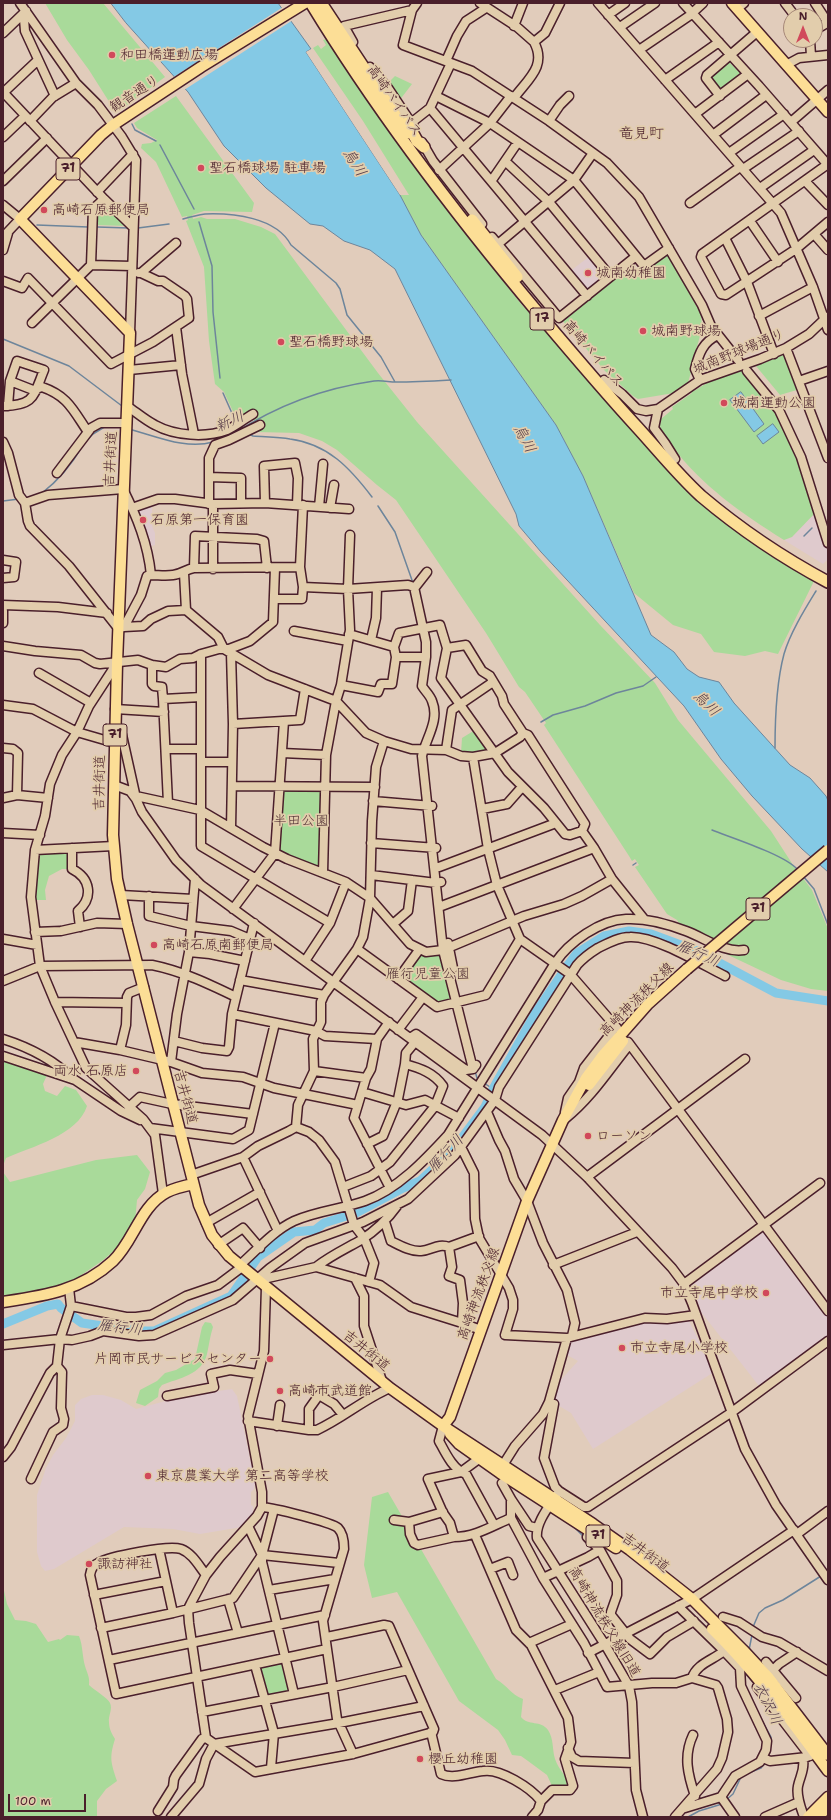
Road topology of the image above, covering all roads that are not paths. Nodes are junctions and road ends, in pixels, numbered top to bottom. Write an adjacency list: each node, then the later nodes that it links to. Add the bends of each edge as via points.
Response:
1 (20, 3): 15 (street)
2 (306, 3): 53 (main road, 観音通り / 71); 173 (highway, 高崎バイパス / 17, via 440,192 485,250 598,384 674,469 701,496 757,538)
3 (321, 3): 33 (highway, 高崎バイパス / 17)
4 (523, 3): 19 (street)
5 (560, 3): 23 (street, via 545,33)
6 (598, 3): 17 (street)
7 (625, 3): 17 (street)
8 (655, 3): 20 (street)
9 (683, 3): 16 (street)
10 (703, 3): 16 (street)
11 (815, 3): 18 (street)
12 (483, 5): 19 (street); 31 (street, via 466,21 456,36)
13 (738, 5): 21 (main road)
14 (415, 6): 31 (street, via 403,43 405,47); 54 (street, via 344,26 375,75 388,88)
15 (26, 11): 22 (street); 30 (street, via 25,31); 36 (street)
16 (692, 13): 24 (street); 26 (street)
17 (608, 15): 20 (street)
18 (828, 23)
19 (514, 26): 23 (street)
20 (620, 27): 26 (street)
21 (757, 32): 28 (street); 32 (main road)
22 (3, 33)
23 (534, 42): 44 (street, via 540,54 538,66)
24 (719, 42): 28 (street); 35 (street)
25 (810, 48): 29 (street)
26 (639, 50): 35 (street)
27 (828, 54): 29 (street)
28 (731, 55): 34 (street); 43 (street, via 706,78)
29 (811, 56): 32 (street)
30 (38, 60): 38 (street); 40 (street)
31 (449, 62): 41 (street); 44 (street, via 472,71)
32 (786, 65): 45 (main road)
33 (368, 74): 61 (highway, via 384,90 417,141); 125 (highway, 高崎バイパス / 17, via 454,200)
34 (748, 74): 39 (street); 43 (street)
35 (665, 80): 48 (street)
36 (76, 83): 40 (street); 53 (street)
37 (828, 90): 45 (street)
38 (3, 93): 50 (street)
39 (766, 95): 49 (street); 57 (street)
40 (55, 96): 50 (street)
41 (436, 96): 46 (street); 55 (street)
42 (569, 96): 51 (street)
43 (720, 96): 48 (street)
44 (513, 97): 51 (street); 55 (street)
45 (817, 100): 47 (main road); 52 (street)
46 (430, 108): 54 (street); 62 (street)
47 (828, 112)
48 (695, 114): 57 (street)
49 (784, 114): 52 (street); 65 (street)
50 (28, 118): 58 (street); 59 (street)
51 (549, 121): 64 (street)
52 (791, 122): 56 (street)
53 (116, 123): 66 (street); 68 (main road, 観音通り / 71)
54 (411, 123): 61 (street)
55 (490, 123): 60 (street); 62 (street)
56 (799, 131): 63 (street); 70 (street)
57 (713, 135): 65 (street)
58 (3, 137)
59 (47, 138): 68 (street); 74 (street)
60 (518, 142): 67 (street); 73 (street)
61 (424, 146): 71 (street)
62 (465, 148): 71 (street); 72 (street)
63 (814, 150): 69 (street); 76 (street)
64 (593, 153): 73 (street); 94 (street, via 607,163 640,197)
65 (729, 153): 70 (street)
66 (133, 154): 77 (street); 88 (street, via 137,165)
67 (505, 160): 72 (street); 79 (street)
68 (72, 165): 77 (street); 84 (main road, 観音通り / 71)
69 (828, 165): 75 (street)
70 (742, 168): 76 (street); 80 (street)
71 (439, 170): 93 (street)
72 (492, 180): 85 (street)
73 (574, 180): 79 (street); 98 (street)
74 (3, 181)
75 (805, 181): 81 (street); 83 (street)
76 (760, 188): 81 (street)
77 (97, 192): 78 (street)
78 (104, 199): 88 (street); 100 (street, via 93,209)
79 (549, 202): 85 (street); 103 (street)
80 (690, 203)
81 (773, 203): 86 (street); 95 (street, via 781,213)
82 (3, 204): 84 (street)
83 (828, 205)
84 (20, 219): 89 (street, 観音通り); 104 (main road)
85 (525, 221): 93 (street); 108 (street)
86 (750, 221): 91 (street); 99 (street)
87 (828, 222): 90 (street)
88 (133, 227): 101 (street)
89 (6, 234): 96 (street)
90 (814, 234): 95 (street); 97 (street)
91 (725, 238): 106 (street); 106 (street, via 701,257 723,296)
92 (176, 242): 102 (street)
93 (498, 244): 108 (street, via 559,318)
94 (669, 248): 98 (street, via 644,266); 116 (street)
95 (796, 249): 99 (street); 107 (street)
96 (3, 250)
97 (828, 250)
98 (635, 256): 103 (street)
99 (778, 262): 106 (street)
100 (91, 265): 101 (street); 104 (street)
101 (132, 269): 102 (street); 115 (street)
102 (141, 273): 113 (street, via 163,281 187,299 189,318)
103 (610, 276): 108 (street)
104 (76, 279): 109 (street); 115 (main road)
105 (3, 281): 109 (street, via 22,288 28,278)
106 (747, 282): 110 (street)
107 (812, 287): 110 (street); 111 (street)
108 (587, 296)
109 (52, 302): 112 (street); 119 (street, via 111,364)
110 (759, 316): 118 (street)
111 (826, 318): 114 (street); 117 (street, 城南野球場通り, via 809,334)
112 (32, 323)
113 (176, 327): 119 (street); 121 (street)
114 (828, 330)
115 (130, 333): 119 (main road, 吉井街道 / 71)
116 (718, 335): 120 (street); 126 (street, via 706,342 697,361 695,369)
117 (786, 348): 118 (street, 城南野球場通り); 128 (street)
118 (774, 354): 126 (street, 城南野球場通り)
119 (129, 355): 122 (main road, 吉井街道 / 71)
120 (738, 360)
121 (181, 365): 122 (street); 139 (street)
122 (129, 370): 131 (main road, 吉井街道 / 71)
123 (828, 370): 128 (street)
124 (747, 371): 159 (street, via 779,410 801,457)
125 (604, 380): 132 (street, via 637,409); 144 (highway, 高崎バイパス / 17)
126 (700, 380): 132 (street, 城南野球場通り)
127 (10, 381): 129 (street); 129 (street, via 17,361 44,370); 130 (street)
128 (800, 381): 140 (street)
129 (36, 389): 130 (street, via 33,398 25,403); 136 (street, via 42,387 67,401)
130 (6, 406)
131 (128, 406): 134 (main road, 吉井街道 / 71); 139 (street, via 160,428)
132 (658, 409): 144 (street, via 654,428)
133 (253, 414): 138 (street, via 236,425)
134 (127, 423): 136 (street, via 100,423); 149 (main road, 吉井街道 / 71)
135 (260, 425): 142 (street)
136 (88, 432): 146 (street)
137 (828, 432): 140 (street)
138 (215, 433): 139 (street); 142 (street)
139 (194, 434)
140 (819, 435): 143 (street)
141 (3, 442): 150 (street, via 19,495)
142 (215, 445): 147 (street, via 209,458)
143 (828, 458)
144 (675, 459): 171 (highway, 高崎バイパス / 17, via 708,492 744,522)
145 (322, 464): 155 (street)
146 (57, 473)
147 (209, 477): 151 (street, via 241,478); 153 (street)
148 (334, 485): 157 (street)
149 (124, 489): 150 (street, via 48,495); 156 (street); 184 (main road, 吉井街道 / 71)
150 (24, 503): 182 (street, via 30,526 69,566)
151 (241, 503): 152 (street); 153 (street)
152 (265, 503): 154 (street); 154 (street, via 264,466 295,463)
153 (211, 504): 156 (street, via 158,499); 161 (street)
154 (300, 505): 155 (street); 164 (street)
155 (319, 507): 157 (street)
156 (132, 508): 170 (street, via 143,534)
157 (330, 508): 158 (street)
158 (349, 510)
159 (826, 527): 162 (street)
160 (350, 535): 177 (street)
161 (213, 536): 165 (street, via 195,536); 166 (street, via 264,541); 167 (street)
162 (828, 543)
163 (3, 560): 172 (street, via 16,562 14,577)
164 (300, 567): 166 (street); 174 (street)
165 (194, 568): 167 (street); 168 (street)
166 (271, 568): 167 (street); 178 (street)
167 (213, 569)
168 (184, 572): 170 (street); 180 (street)
169 (427, 572): 175 (street)
170 (151, 575): 184 (street, via 147,576 141,595)
171 (828, 575)
172 (3, 578)
173 (828, 582)
174 (303, 587): 177 (street); 178 (street, via 302,599)
175 (414, 587): 176 (street, via 408,585); 185 (street)
176 (376, 588): 177 (street); 188 (street, via 376,618)
177 (348, 589): 187 (street)
178 (274, 599): 192 (street, via 273,622 250,641)
179 (3, 605): 182 (street, via 58,607)
180 (186, 610): 184 (street, via 168,611 143,626); 192 (street, via 218,637)
181 (3, 611): 183 (street)
182 (107, 613): 184 (street)
183 (3, 623)
184 (121, 628): 196 (main road, 吉井街道 / 71)
185 (424, 628): 190 (street, via 399,633); 191 (street, via 440,625); 195 (street)
186 (294, 631): 187 (street)
187 (348, 637): 188 (street); 200 (street)
188 (371, 640): 190 (street)
189 (3, 646): 196 (street, via 81,655 100,664)
190 (394, 647): 194 (street)
191 (448, 648): 199 (street, via 466,645 482,671 490,676); 206 (street, via 441,678)
192 (227, 651): 193 (street); 201 (street, via 268,675); 212 (street)
193 (202, 654): 197 (street, via 166,667); 202 (street)
194 (396, 657): 195 (street); 200 (street, via 392,684 381,684 378,692)
195 (426, 657): 220 (street, via 422,686 433,703 434,718)
196 (117, 663): 197 (street, via 138,660); 205 (street); 208 (main road, 吉井街道 / 71)
197 (152, 665): 203 (street, via 152,684 162,687)
198 (39, 673): 205 (street)
199 (493, 682): 206 (street); 214 (street)
200 (341, 685): 204 (street)
201 (305, 689): 204 (street); 210 (street, via 300,720)
202 (201, 697): 203 (street); 219 (street)
203 (163, 699): 209 (street)
204 (336, 701): 215 (street, via 366,733); 224 (street)
205 (91, 703): 213 (street)
206 (460, 705): 221 (street, via 452,710); 223 (street)
207 (3, 706): 213 (street, via 33,709)
208 (115, 709): 209 (street); 211 (main road, 吉井街道 / 71)
209 (164, 712): 218 (street)
210 (284, 721): 212 (street); 222 (street)
211 (115, 722): 216 (main road, 吉井街道 / 71); 235 (street, via 122,735)
212 (233, 724): 227 (street)
213 (76, 732): 216 (street); 237 (street, via 62,755 50,784)
214 (523, 733): 223 (street); 245 (street, via 528,735 585,824)
215 (384, 741): 220 (street); 232 (street, via 376,767)
216 (114, 743): 228 (main road, 吉井街道 / 71)
217 (3, 748): 234 (street, via 13,749 18,753)
218 (166, 749): 219 (street); 239 (street)
219 (201, 749): 226 (street)
220 (423, 750): 221 (street); 240 (street)
221 (446, 750): 225 (street, via 461,756)
222 (282, 753): 224 (street); 230 (street)
223 (495, 753): 225 (street); 233 (street)
224 (326, 755): 231 (street)
225 (473, 757): 242 (street)
226 (201, 762): 227 (street); 241 (street)
227 (232, 762): 229 (street)
228 (114, 785): 235 (street, via 130,791); 249 (main road, 吉井街道 / 71)
229 (232, 786): 230 (street); 244 (street)
230 (280, 786): 231 (street); 256 (street)
231 (325, 786): 232 (street); 259 (street)
232 (374, 787): 238 (street)
233 (522, 787): 242 (street, via 507,804); 243 (street)
234 (17, 795): 236 (street); 237 (street)
235 (136, 797): 239 (street); 263 (street, via 142,812 176,860)
236 (3, 798)
237 (48, 798): 247 (street)
238 (373, 801): 240 (street); 248 (street)
239 (168, 803): 241 (street)
240 (430, 806): 251 (street)
241 (200, 810): 244 (street); 261 (street, via 201,846)
242 (482, 810): 253 (street)
243 (556, 823): 245 (street, via 567,835); 253 (street)
244 (231, 828): 256 (street)
245 (582, 830): 252 (street)
246 (3, 833): 247 (street)
247 (40, 835): 254 (street)
248 (371, 843): 251 (street); 260 (street)
249 (114, 846): 250 (street); 268 (main road, 吉井街道 / 71)
250 (72, 848): 254 (street); 281 (street, via 72,869 82,876 88,886 87,897 77,914)
251 (435, 848): 258 (street)
252 (594, 848): 262 (street); 267 (street)
253 (488, 849): 258 (street); 267 (street)
254 (35, 850): 282 (street, via 31,895)
255 (828, 850): 297 (main road, 高崎神流秩父線 / 71, bridge)
256 (275, 853): 259 (street); 261 (street)
257 (828, 858): 297 (main road, 高崎神流秩父線 / 71)
258 (437, 867): 266 (street)
259 (323, 873): 265 (street)
260 (371, 875): 264 (street); 270 (street)
261 (256, 879): 273 (street); 277 (street)
262 (612, 879): 274 (street); 275 (street, via 564,904)
263 (195, 880): 271 (street); 273 (street)
264 (412, 880): 266 (street); 279 (street, via 408,911)
265 (346, 882): 270 (street); 277 (street)
266 (439, 883): 272 (street)
267 (497, 885): 272 (street); 275 (street)
268 (121, 894): 269 (street); 278 (main road, 吉井街道 / 71)
269 (149, 896): 271 (street); 280 (street, via 149,916)
270 (370, 898): 279 (street); 287 (street, via 363,937)
271 (193, 899): 280 (street)
272 (441, 906): 288 (street)
273 (234, 909): 276 (street)
274 (644, 919): 290 (street, via 685,930 735,952); 294 (street, via 618,920 598,928 572,942)
275 (512, 920): 285 (street); 288 (street)
276 (254, 923): 284 (street); 292 (street)
277 (330, 923): 292 (street)
278 (127, 924): 281 (street, via 97,923); 296 (main road, 吉井街道 / 71)
279 (393, 924): 289 (street, via 410,944)
280 (191, 926): 284 (street, via 231,931); 291 (street)
281 (80, 927): 282 (street)
282 (36, 932): 286 (street)
283 (3, 939): 286 (street)
284 (250, 939): 293 (street)
285 (520, 940): 294 (street); 310 (street, via 486,995)
286 (37, 944): 295 (street)
287 (357, 949): 301 (street); 304 (street)
288 (446, 949): 289 (street, via 430,952); 310 (street)
289 (419, 950): 301 (street)
290 (744, 950)
291 (189, 952): 293 (street); 299 (street)
292 (305, 960): 304 (street)
293 (245, 961): 302 (street)
294 (555, 963): 298 (street); 331 (street)
295 (40, 966): 296 (street); 303 (street); 309 (street)
296 (138, 966): 299 (street, via 163,967); 305 (main road, 吉井街道 / 71)
297 (689, 971): 344 (main road, 高崎神流秩父線 / 71, via 648,1004 603,1055 586,1078)
298 (570, 974): 300 (street, via 582,959 608,942 628,937 658,942); 334 (street, via 499,1087); 344 (street, via 616,1028 584,1068 579,1082 568,1098)
299 (185, 975): 307 (street); 320 (street)
300 (725, 976)
301 (398, 979): 308 (street)
302 (240, 980): 306 (street); 307 (street)
303 (3, 981)
304 (334, 981): 306 (street); 313 (street)
305 (144, 987): 311 (street, via 129,993); 325 (main road, 吉井街道 / 71)
306 (324, 995): 316 (street, via 321,1002 321,1022)
307 (236, 997): 312 (street)
308 (423, 997): 310 (street, via 437,1007); 315 (street)
309 (55, 1002): 311 (street); 321 (street)
310 (459, 1002): 319 (street, via 473,1069 466,1070 416,1034)
311 (126, 1003): 322 (street, via 126,1025)
312 (232, 1014): 314 (street); 320 (street, via 227,1051)
313 (389, 1022): 315 (street); 318 (street)
314 (275, 1023): 316 (street); 330 (street)
315 (398, 1030): 319 (street)
316 (316, 1031): 318 (street, via 325,1036); 327 (street, via 313,1039)
317 (3, 1039): 329 (street, via 54,1063)
318 (377, 1039): 328 (street, via 371,1069)
319 (413, 1040): 326 (street, via 406,1053); 331 (street)
320 (174, 1041): 325 (street)
321 (74, 1042): 322 (street); 339 (street, via 86,1068)
322 (120, 1050): 325 (street)
323 (3, 1056): 329 (street)
324 (745, 1059): 340 (street)
325 (166, 1061): 330 (street, via 202,1073 243,1077); 336 (main road, 吉井街道 / 71)
326 (405, 1064): 335 (street); 338 (street, via 422,1068 443,1086)
327 (314, 1071): 328 (street); 333 (street)
328 (366, 1078): 332 (street)
329 (75, 1080): 345 (street)
330 (261, 1083): 333 (street); 342 (street)
331 (477, 1087): 334 (street); 343 (street)
332 (362, 1092): 335 (street); 337 (street)
333 (304, 1094): 337 (street); 346 (street, via 298,1105)
334 (495, 1100): 341 (street); 349 (street, via 542,1134)
335 (396, 1102): 338 (street, via 406,1105 425,1100); 348 (street, via 383,1136)
336 (172, 1104): 339 (street, via 140,1097); 342 (street); 347 (main road, 吉井街道 / 71)
337 (358, 1105): 348 (street, via 355,1121)
338 (435, 1106): 343 (street); 352 (street, via 390,1162)
339 (129, 1107): 345 (street)
340 (677, 1109): 344 (street, via 629,1043 598,1088); 353 (street); 365 (street)
341 (487, 1112): 350 (street); 360 (street, via 505,1151 514,1179)
342 (253, 1114): 347 (street, via 249,1130 233,1139)
343 (459, 1118): 357 (street, via 431,1154)
344 (563, 1120): 349 (main road, 高崎神流秩父線 / 71)
345 (148, 1126): 347 (street); 359 (street, via 155,1135)
346 (296, 1127): 351 (street, via 258,1146); 356 (street, via 309,1132 319,1140 335,1162)
347 (180, 1132): 354 (main road, 吉井街道 / 71)
348 (367, 1144): 352 (street)
349 (551, 1144): 353 (street); 360 (main road, 高崎神流秩父線 / 71)
350 (461, 1147): 361 (street, via 430,1180); 369 (street, via 474,1173 475,1219)
351 (243, 1157): 354 (street); 358 (street)
352 (380, 1170): 356 (street); 357 (street)
353 (587, 1177): 368 (street)
354 (192, 1180): 359 (main road); 364 (main road, 吉井街道 / 71)
355 (820, 1182): 365 (street)
356 (343, 1187): 362 (street)
357 (390, 1188): 362 (street)
358 (260, 1192): 364 (street); 367 (street)
359 (163, 1194): 382 (main road, via 150,1205 126,1247 112,1261)
360 (527, 1201): 374 (street); 377 (main road, 高崎神流秩父線 / 71)
361 (399, 1204): 363 (street); 366 (street)
362 (348, 1206): 366 (street); 367 (street, via 295,1221)
363 (385, 1222): 370 (street); 372 (street, via 391,1241 408,1249 420,1252 442,1244)
364 (206, 1223): 371 (main road, 吉井街道 / 71)
365 (765, 1224): 381 (street); 385 (street)
366 (354, 1225): 370 (street); 379 (street, via 306,1243 270,1268)
367 (278, 1231): 373 (street)
368 (637, 1232): 374 (street); 381 (street)
369 (479, 1236): 372 (street); 377 (street)
370 (364, 1238): 376 (street, via 328,1257); 380 (street, via 374,1263)
371 (218, 1245): 373 (street, via 243,1228); 375 (main road, 吉井街道 / 71)
372 (449, 1247): 387 (street, via 452,1267 449,1276 460,1280)
373 (260, 1248): 375 (street)
374 (553, 1265): 389 (street, via 567,1290 574,1324)
375 (242, 1267): 379 (main road, 71); 384 (street, via 218,1286 186,1296 151,1315 126,1317)
376 (316, 1268): 378 (street); 379 (street)
377 (502, 1275): 388 (main road, 高崎神流秩父線 / 71); 389 (street, via 513,1300 513,1309 505,1335)
378 (355, 1278): 380 (street); 395 (street, via 364,1296 364,1326)
379 (260, 1282): 390 (street, via 233,1300 160,1334 140,1336 103,1331 72,1340); 394 (street, via 264,1351); 395 (main road, 吉井街道 / 71)
380 (369, 1282): 387 (street, via 380,1285 411,1307)
381 (684, 1284): 386 (street)
382 (69, 1288): 383 (main road, via 48,1295); 384 (street)
383 (3, 1302)
384 (70, 1308): 390 (street)
385 (828, 1311)
386 (696, 1315): 389 (street, via 667,1320 645,1318); 399 (street)
387 (462, 1323): 388 (street)
388 (480, 1330): 403 (main road, 高崎神流秩父線 / 71, via 450,1417)
389 (569, 1337): 407 (street, via 543,1414 515,1446)
390 (60, 1339): 392 (street); 393 (street)
391 (828, 1341): 399 (street)
392 (3, 1345)
393 (57, 1366): 405 (street, via 50,1373); 409 (street, via 62,1372 63,1425 52,1432)
394 (258, 1374): 396 (street, via 230,1370 211,1374 214,1387); 401 (street)
395 (386, 1384): 400 (street, via 366,1402); 403 (main road, 吉井街道 / 71)
396 (167, 1396)
397 (554, 1404): 411 (street, via 544,1458 555,1488)
398 (280, 1405): 402 (street)
399 (732, 1412): 411 (street, via 588,1507); 424 (street, via 745,1449 758,1475)
400 (343, 1415): 404 (street, via 317,1430); 404 (street, via 334,1404 319,1395 309,1409)
401 (248, 1421): 402 (street); 413 (street, via 262,1492)
402 (277, 1426): 404 (street)
403 (443, 1426): 406 (main road, 吉井街道 / 71, via 459,1444); 407 (main road, 吉井街道 / 71); 408 (street, via 439,1441 455,1466)
404 (308, 1430)
405 (3, 1457)
406 (480, 1458): 408 (street); 411 (main road, 吉井街道 / 71)
407 (503, 1465): 411 (main road, 吉井街道 / 71)
408 (462, 1472): 416 (street, via 428,1479); 420 (street, via 466,1474)
409 (31, 1479)
410 (502, 1483): 412 (street)
411 (554, 1498): 422 (street); 423 (main road, 吉井街道 / 71); 442 (main road, 吉井街道 / 71, via 630,1550)
412 (511, 1499): 417 (street); 422 (street, via 529,1526)
413 (262, 1507): 414 (street); 421 (street)
414 (274, 1509): 429 (street); 430 (street, via 338,1528 344,1544)
415 (828, 1511): 424 (street)
416 (442, 1512): 419 (street); 426 (street, via 450,1523)
417 (511, 1518): 420 (street); 436 (street)
418 (394, 1520): 419 (street)
419 (410, 1522): 426 (street, via 410,1534 414,1544)
420 (494, 1525): 425 (street)
421 (248, 1526): 429 (street); 433 (street)
422 (537, 1528): 432 (street, 高崎神流秩父線旧道, via 537,1538)
423 (590, 1530): 428 (street, via 587,1537); 442 (main road, 吉井街道 / 71)
424 (795, 1532): 435 (street); 442 (street)
425 (475, 1535): 426 (street); 431 (street)
426 (454, 1537)
427 (159, 1549): 433 (street, via 175,1548 188,1553); 438 (street); 440 (street, via 118,1556 98,1563 90,1575)
428 (600, 1550): 432 (street); 452 (street, via 618,1586 611,1615)
429 (262, 1555): 430 (street); 439 (street); 441 (street, via 233,1598)
430 (339, 1563): 437 (street)
431 (490, 1569): 434 (street, via 508,1562); 455 (street, via 516,1630)
432 (558, 1570): 436 (street); 456 (street, 高崎神流秩父線旧道)
433 (206, 1575): 443 (street)
434 (513, 1575)
435 (826, 1576)
436 (543, 1578): 448 (street)
437 (335, 1579): 439 (street); 445 (street)
438 (166, 1581): 440 (street); 444 (street)
439 (270, 1590): 449 (street)
440 (94, 1595): 450 (street)
441 (228, 1599): 443 (street); 451 (street)
442 (685, 1603): 447 (street); 452 (street); 461 (main road, 吉井街道 / 71)
443 (188, 1609): 444 (street); 454 (street)
444 (173, 1613): 450 (street)
445 (325, 1615): 449 (street); 453 (street, via 323,1621)
446 (723, 1617): 459 (street)
447 (694, 1621): 452 (street, via 667,1637 650,1654); 458 (street)
448 (572, 1624): 455 (street); 460 (street)
449 (276, 1625): 451 (street); 462 (street)
450 (101, 1628): 463 (street)
451 (238, 1633): 454 (street)
452 (625, 1633): 456 (street)
453 (327, 1637): 457 (street); 468 (street, via 387,1626)
454 (192, 1642): 463 (street); 472 (street)
455 (529, 1643): 477 (street)
456 (605, 1644): 460 (street); 474 (street, 高崎神流秩父線旧道)
457 (327, 1649): 462 (street); 475 (street)
458 (725, 1650): 473 (street, via 701,1665); 492 (street, via 740,1668 741,1686 764,1732 767,1741)
459 (797, 1652): 467 (street); 469 (street)
460 (588, 1654): 471 (street)
461 (746, 1656): 490 (main road, 吉井街道 / 71, via 753,1672); 490 (main road, 吉井街道 / 71, via 787,1701)
462 (285, 1659): 466 (street); 478 (street)
463 (109, 1660): 472 (street, via 116,1694)
464 (828, 1660): 467 (street)
465 (766, 1662): 469 (street)
466 (255, 1665): 472 (street); 480 (street)
467 (820, 1666): 470 (street)
468 (408, 1670): 475 (street); 481 (street)
469 (773, 1670): 479 (street)
470 (828, 1671)
471 (599, 1672): 474 (street, via 607,1687); 477 (street)
472 (196, 1677): 482 (street)
473 (692, 1678): 474 (street, via 676,1683); 496 (street, via 716,1685 718,1688 728,1732 726,1745 716,1769)
474 (629, 1686): 493 (street, 高崎神流秩父線旧道)
475 (333, 1687): 478 (street); 483 (street)
476 (757, 1687): 490 (street)
477 (555, 1690): 489 (street, via 568,1718 571,1737)
478 (294, 1694): 480 (street)
479 (796, 1698)
480 (264, 1700): 482 (street); 485 (street)
481 (424, 1706): 483 (street); 484 (street, via 434,1729)
482 (202, 1712): 487 (street)
483 (339, 1723): 485 (street); 491 (street)
484 (431, 1732): 491 (street); 499 (street, via 441,1774 448,1777 485,1770 496,1771 519,1782)
485 (274, 1733): 488 (street); 494 (street)
486 (693, 1735): 496 (street, via 688,1747 688,1776)
487 (206, 1738): 488 (street); 503 (street, via 202,1739 176,1775 173,1787)
488 (214, 1744): 494 (street, via 255,1772); 504 (street, via 206,1759 199,1784)
489 (568, 1748): 493 (street, via 572,1757 579,1761); 499 (street, via 565,1759 573,1786 570,1790 552,1790)
490 (818, 1753): 492 (street, via 770,1761); 495 (main road, 吉井街道 / 71); 500 (street, via 805,1767 798,1787)
491 (353, 1754): 494 (street)
492 (762, 1758): 497 (street, via 756,1766 735,1776)
493 (634, 1763): 506 (street, 高崎神流秩父線旧道, via 636,1790)
494 (271, 1768)
495 (828, 1770)
496 (695, 1796): 502 (street)
497 (721, 1797): 502 (street); 508 (street)
498 (828, 1797): 511 (main road)
499 (541, 1801): 505 (street)
500 (799, 1802): 509 (street); 510 (street)
501 (828, 1807): 512 (main road)
502 (684, 1808): 507 (street)
503 (158, 1811)
504 (171, 1817)
505 (532, 1817)
506 (643, 1817)
507 (675, 1817)
508 (735, 1817)
509 (765, 1817)
510 (804, 1817)
511 (808, 1817)
512 (818, 1817)

